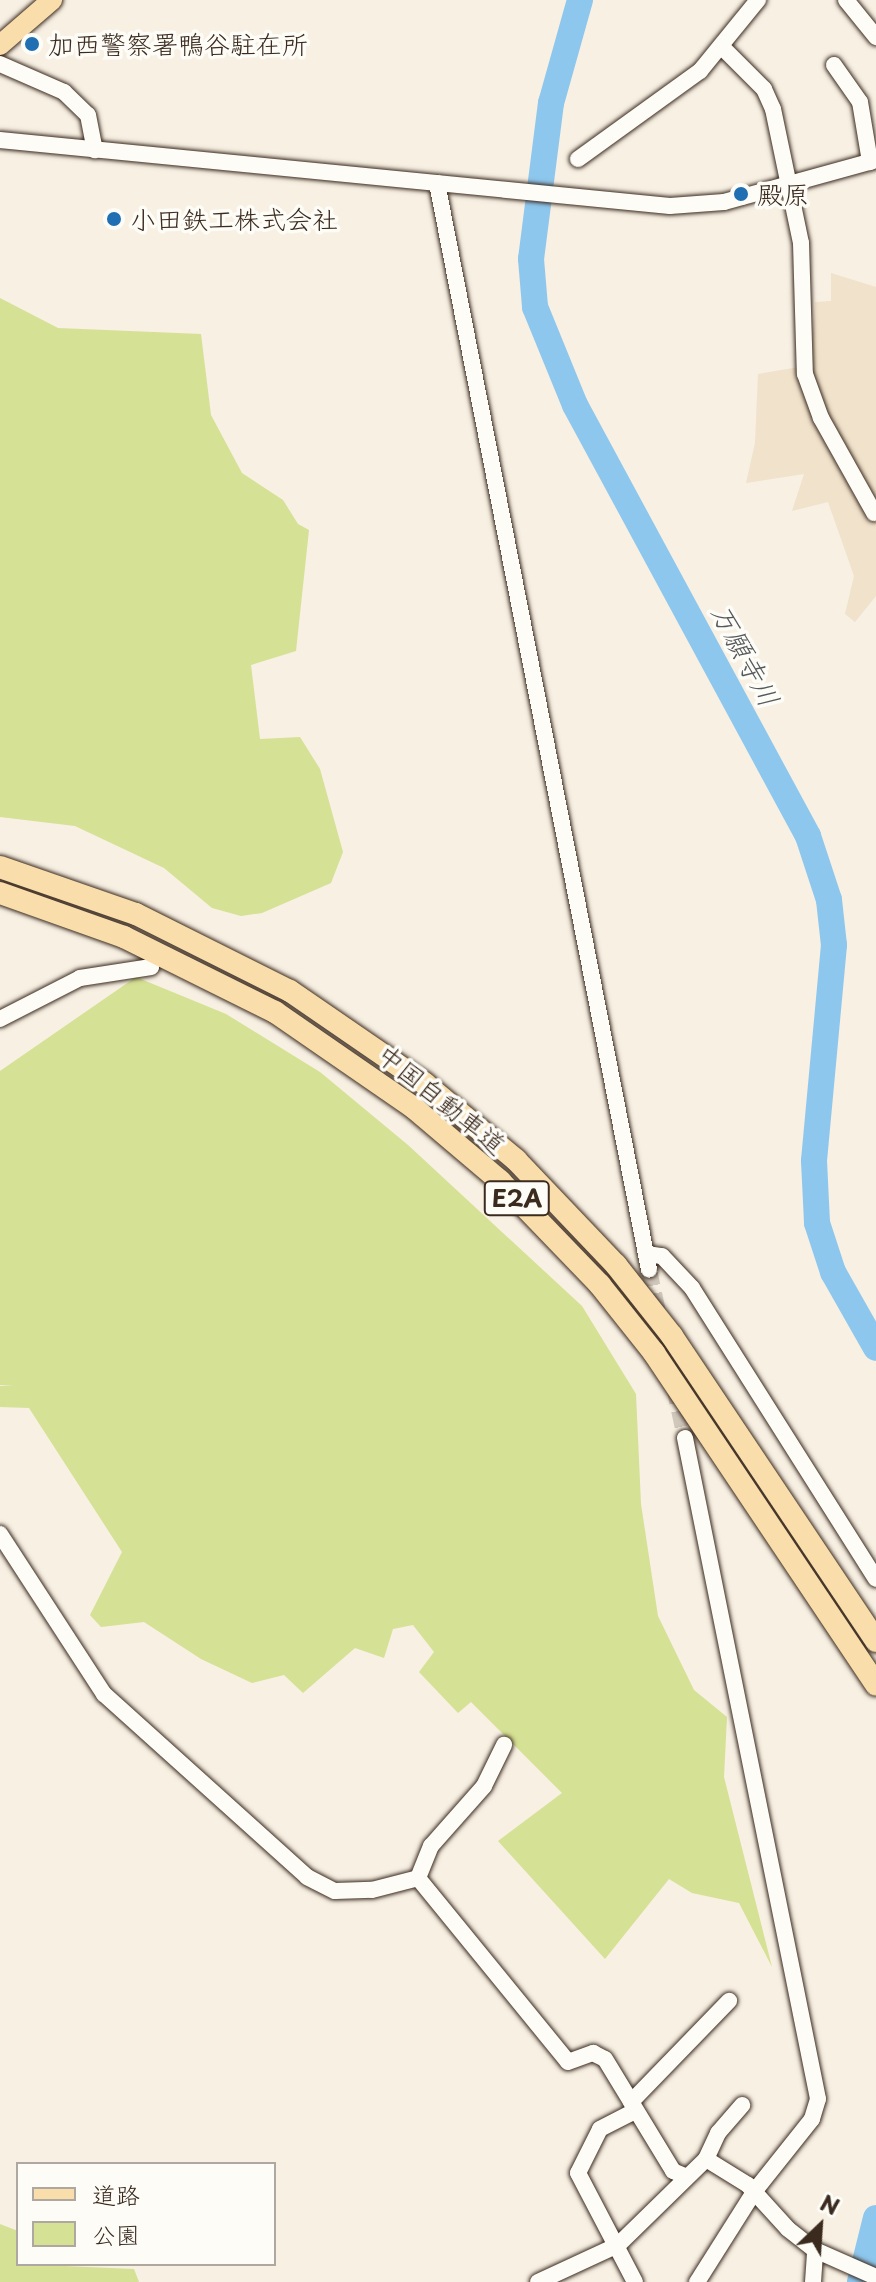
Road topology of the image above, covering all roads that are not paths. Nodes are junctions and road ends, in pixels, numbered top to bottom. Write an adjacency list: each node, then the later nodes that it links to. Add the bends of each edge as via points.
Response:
1 (52, 0): 5 (main road)
2 (758, 0): 6 (street)
3 (846, 0): 4 (street)
4 (876, 37)
5 (0, 45)
6 (723, 48): 11 (street, via 700,71); 14 (street, via 764,89)
7 (0, 64): 10 (street, via 64,92 88,115)
8 (834, 65): 12 (street, via 860,102)
9 (0, 140): 10 (street)
10 (95, 150): 13 (street)
11 (578, 159)
12 (873, 161): 14 (street)
13 (437, 183): 14 (street, via 670,206 724,202); 22 (street, via 648,1262 662,1256 692,1288)
14 (791, 184): 15 (street, via 804,278 805,374 821,418)
15 (874, 513)
16 (0, 867): 23 (highway, 中国自動車道 / E2A, via 136,914 290,991 387,1055 506,1150 616,1265 672,1336)
17 (0, 893): 24 (highway, 中国自動車道 / E2A, via 124,937 275,1012 414,1108 489,1171 544,1224 654,1353)
18 (151, 967): 19 (street, via 80,978)
19 (0, 1019)
20 (685, 1438): 32 (street, via 818,2099 812,2119)
21 (0, 1534): 26 (street, via 104,1694 307,1877 335,1891 356,1892)
22 (876, 1579)
23 (876, 1641)
24 (876, 1684)
25 (504, 1745): 26 (street, via 484,1786 431,1846)
26 (418, 1878): 29 (street, via 568,2062 593,2053 605,2059)
27 (729, 2001): 29 (street)
28 (742, 2105): 30 (street, via 718,2133)
29 (632, 2107): 31 (street, via 673,2171); 33 (street, via 600,2129 578,2173)
30 (706, 2159): 31 (street); 32 (street)
31 (685, 2176): 33 (street, via 674,2195)
32 (754, 2192): 34 (street); 38 (street)
33 (618, 2245): 36 (street); 37 (street)
34 (821, 2252): 35 (street); 39 (street)
35 (876, 2277)
36 (550, 2279)
37 (635, 2282)
38 (697, 2282)
39 (813, 2282)

